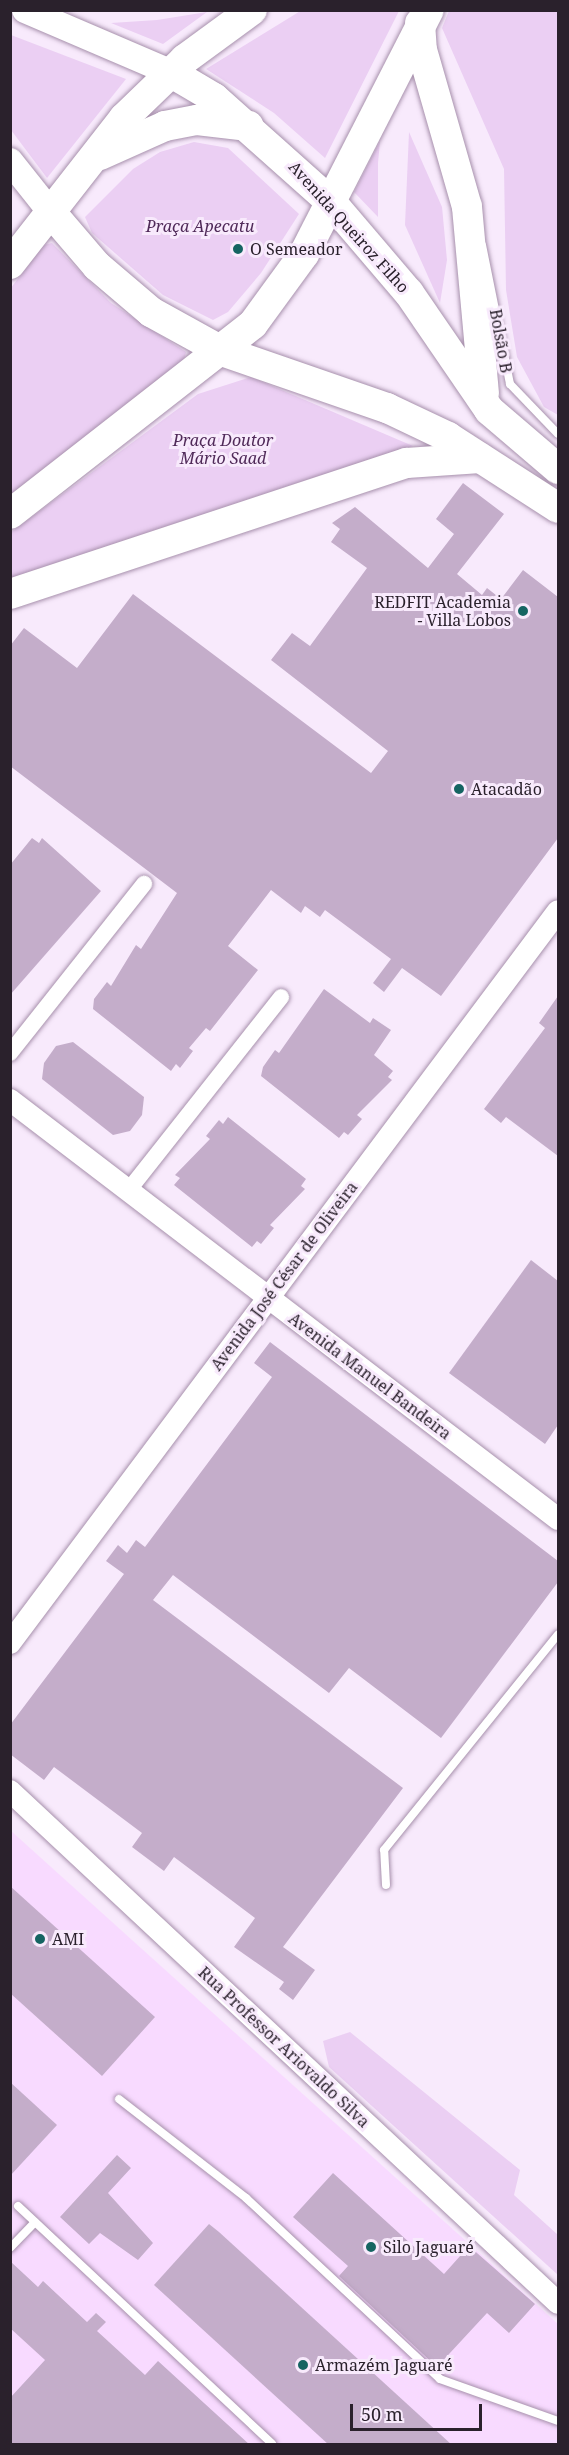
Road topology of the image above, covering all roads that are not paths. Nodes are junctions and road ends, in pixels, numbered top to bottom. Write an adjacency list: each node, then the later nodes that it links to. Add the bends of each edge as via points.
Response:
1 (26, 10): 4 (main road, Avenida Queiroz Filho)
2 (252, 10): 4 (highway)
3 (425, 17): 8 (highway); 10 (highway, via 422,50 461,176)
4 (170, 72): 5 (highway, Avenida Queiroz Filho, via 214,98); 6 (highway)
5 (249, 126): 6 (highway, via 197,120 165,126); 8 (highway, Avenida Queiroz Filho)
6 (90, 159): 9 (highway)
7 (10, 161): 9 (main road)
8 (332, 203): 12 (highway, via 280,290); 13 (highway, Avenida Queiroz Filho, via 409,293)
9 (49, 210): 11 (highway); 12 (highway, via 123,291)
10 (471, 234): 13 (highway, via 477,354); 14 (lane, Bolsão B, via 488,257 510,384)
11 (10, 264)
12 (222, 351): 15 (highway, via 387,408); 18 (highway)
13 (489, 410): 16 (highway, Avenida Queiroz Filho)
14 (558, 434)
15 (483, 458): 17 (highway); 19 (highway, via 452,456 407,463)
16 (558, 469)
17 (558, 508)
18 (10, 513)
19 (10, 594)
20 (144, 884): 23 (street)
21 (558, 911): 26 (street, Avenida José César de Oliveira)
22 (281, 998): 25 (street)
23 (10, 1053)
24 (10, 1100): 25 (street, Avenida Manuel Bandeira)
25 (128, 1191): 26 (street, Avenida Manuel Bandeira)
26 (266, 1298): 27 (street, Avenida Manuel Bandeira); 29 (street, Avenida José César de Oliveira)
27 (558, 1519)
28 (558, 1634): 31 (lane, via 384,1850)
29 (10, 1643)
30 (10, 1791): 36 (street, Rua Professor Ariovaldo Silva)
31 (386, 1885)
32 (119, 2099): 37 (lane, via 246,2198 440,2379)
33 (18, 2206): 34 (lane)
34 (35, 2222): 35 (lane); 38 (lane)
35 (10, 2248)
36 (558, 2303)
37 (558, 2421)
38 (272, 2445)

